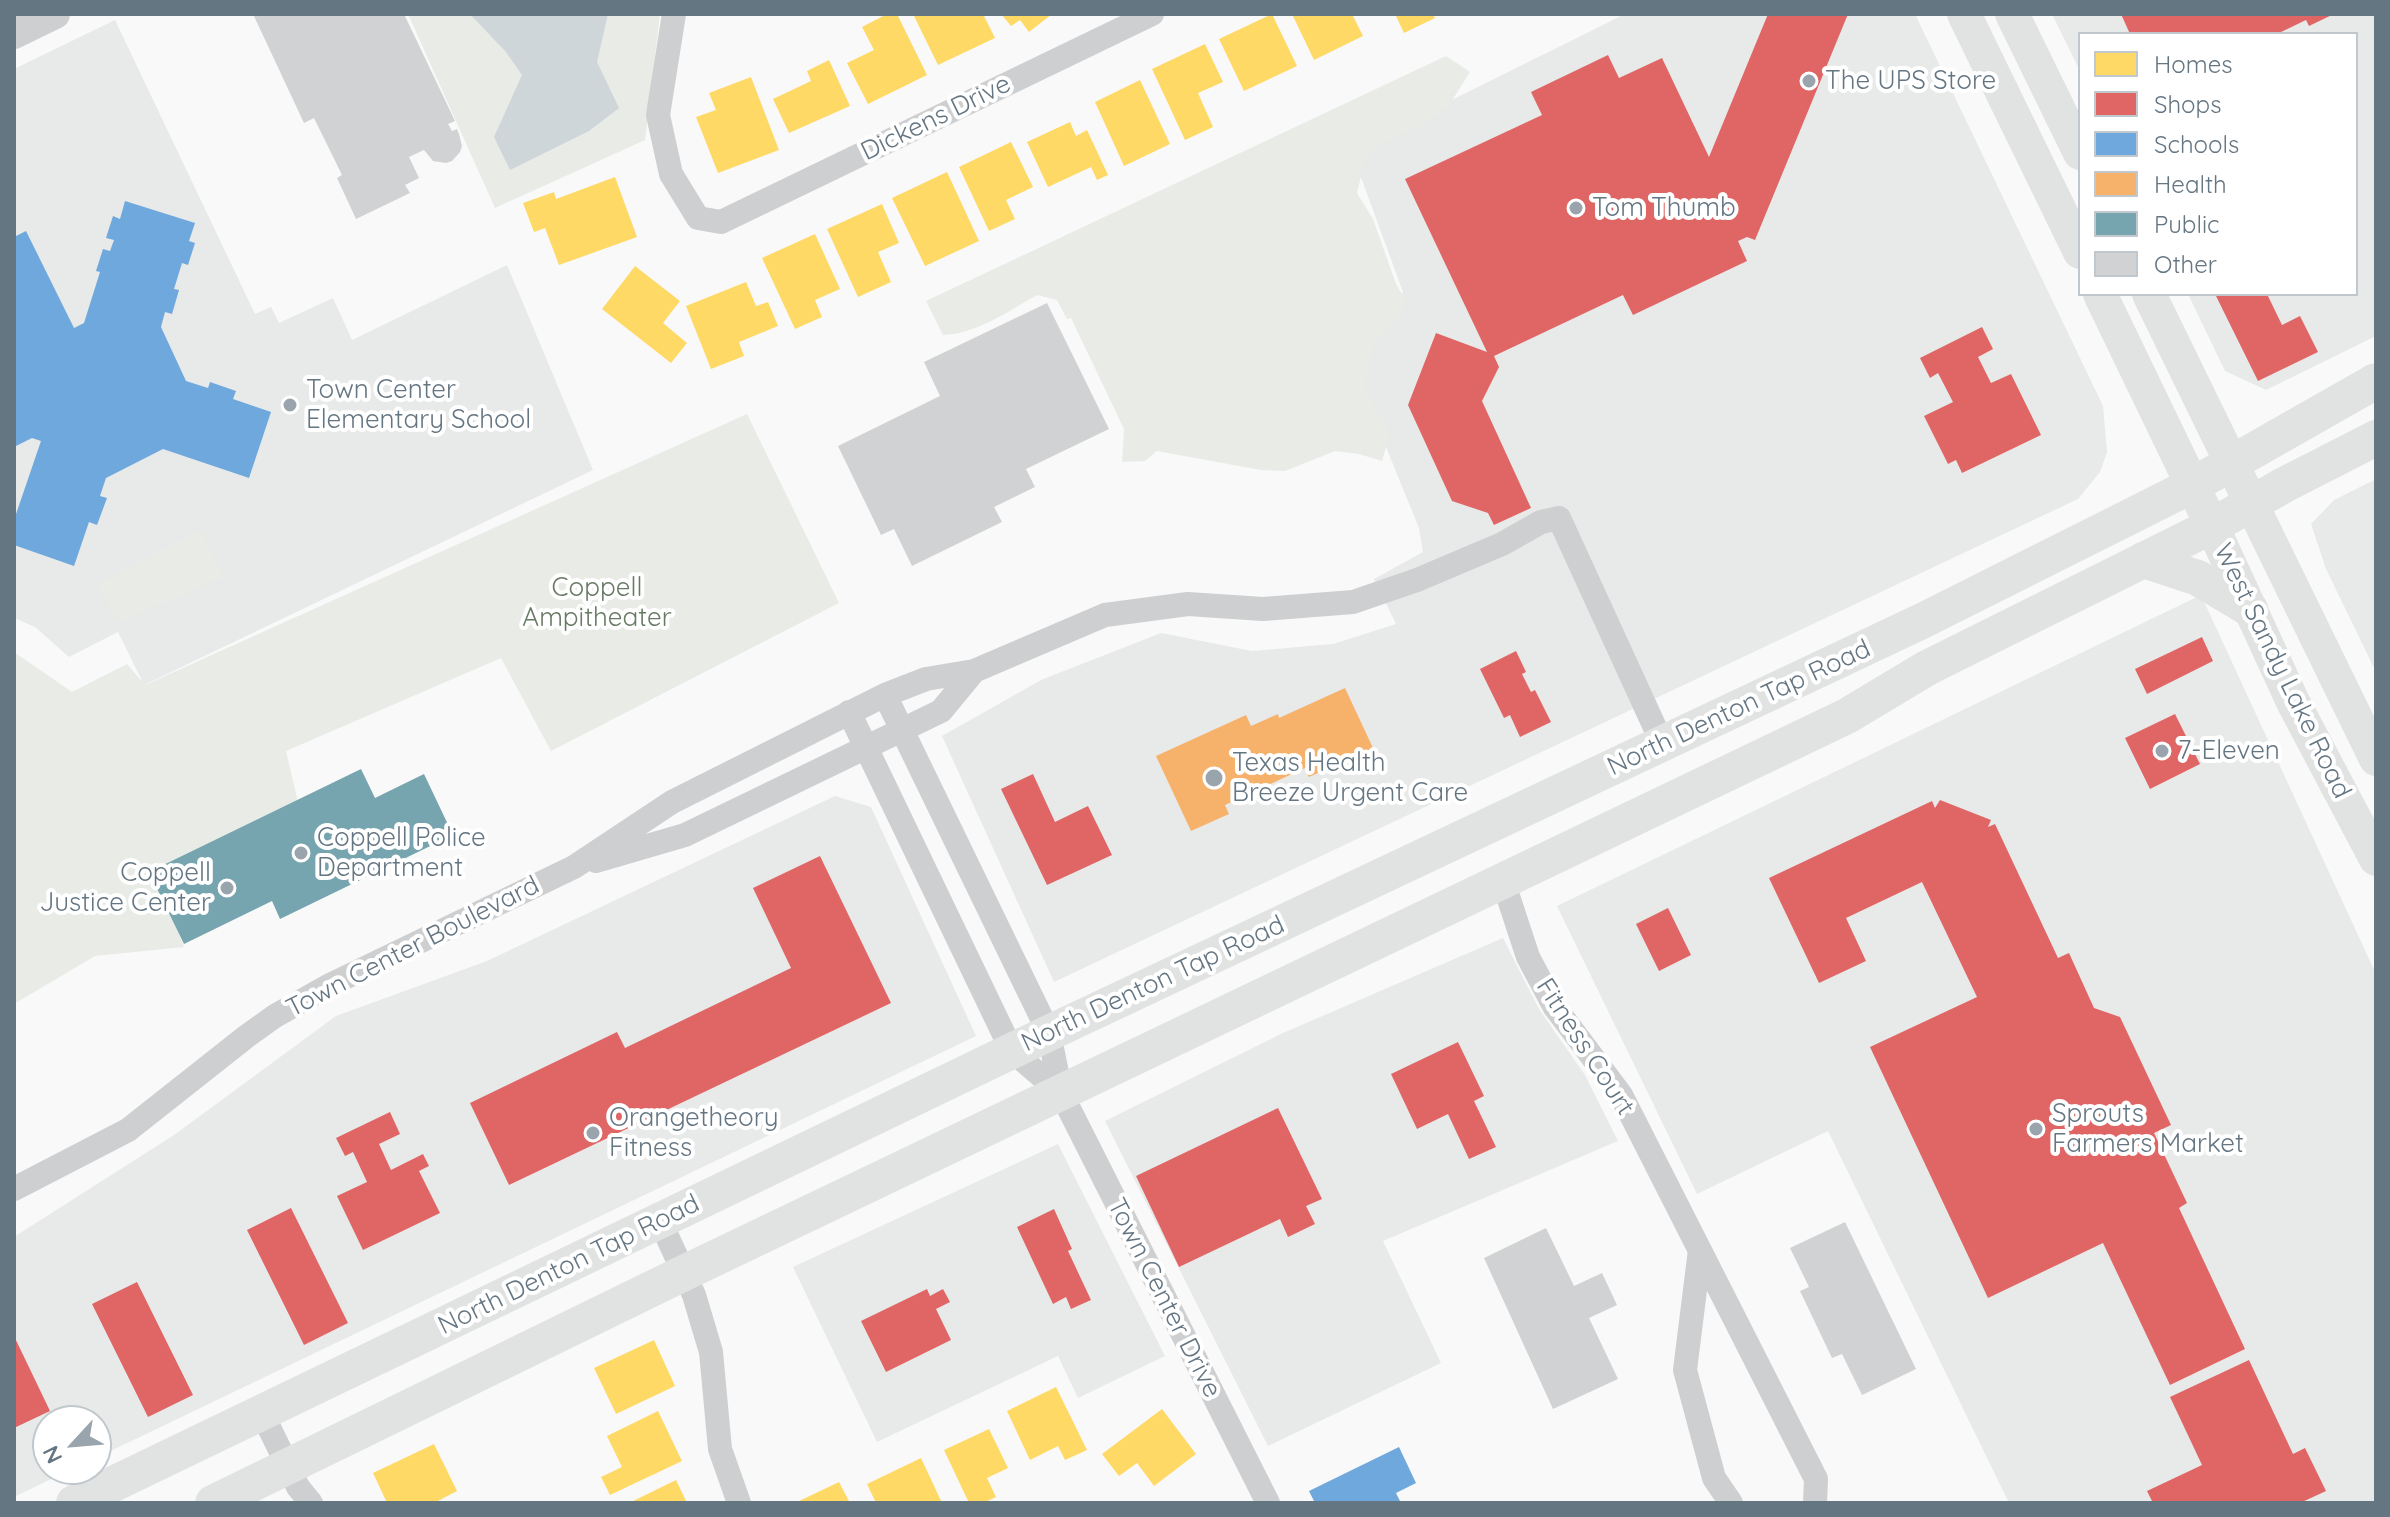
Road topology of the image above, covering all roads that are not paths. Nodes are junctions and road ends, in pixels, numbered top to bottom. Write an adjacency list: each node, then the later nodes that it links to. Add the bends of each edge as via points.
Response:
1 (55, 14): 6 (street)
2 (674, 14): 3 (street, Dickens Drive, via 658,115 671,174 698,218 721,222)
3 (1152, 14)
4 (1964, 14): 7 (main road)
5 (2012, 14): 8 (main road)
6 (14, 34)
7 (2003, 92): 9 (main road, via 2027,108 2051,151); 10 (main road)
8 (2078, 149)
9 (2078, 170)
10 (2078, 248)
11 (2101, 296): 16 (main road, West Sandy Lake Road)
12 (2150, 296): 15 (main road, West Sandy Lake Road)
13 (2376, 381): 15 (main road, North Denton Tap Road)
14 (2376, 438): 17 (main road, North Denton Tap Road)
15 (2231, 464): 16 (main road, North Denton Tap Road); 17 (main road, West Sandy Lake Road)
16 (2193, 485): 18 (main road, West Sandy Lake Road); 21 (main road, North Denton Tap Road)
17 (2251, 503): 18 (main road, North Denton Tap Road); 28 (main road, West Sandy Lake Road)
18 (2212, 526): 19 (main road, North Denton Tap Road); 20 (main road, West Sandy Lake Road)
19 (2143, 560): 20 (main road, via 2198,578); 29 (main road, North Denton Tap Road, via 1927,668 1847,716)
20 (2250, 609): 30 (main road, West Sandy Lake Road)
21 (1840, 660): 26 (main road, North Denton Tap Road); 29 (main road, via 1794,702 1699,754)
22 (974, 671): 23 (street, Town Center Boulevard, via 926,679); 25 (street, Town Center Boulevard, via 941,711); 26 (street, Town Center Boulevard, via 1105,615 1188,604 1263,609 1353,602 1559,518)
23 (885, 695): 24 (street, Town Center Boulevard); 25 (street, Town Center Drive)
24 (849, 712): 27 (street, Town Center Drive); 31 (street, Town Center Boulevard, via 672,802)
25 (902, 730): 27 (street, Town Center Boulevard); 33 (street, Town Center Drive)
26 (1663, 745): 32 (main road, via 1667,765 1657,787 1567,834); 33 (main road, North Denton Tap Road)
27 (866, 747): 31 (street, Town Center Boulevard, via 685,835); 34 (street, Town Center Drive)
28 (2376, 759)
29 (1685, 794): 32 (main road, North Denton Tap Road)
30 (2376, 859)
31 (574, 867): 36 (street, Town Center Boulevard, via 289,1008 128,1130)
32 (1515, 876): 35 (main road, North Denton Tap Road); 38 (street, Fitness Court, via 1528,957 1554,1006 1621,1095)
33 (1049, 1033): 34 (main road, North Denton Tap Road); 35 (street, Town Center Drive)
34 (1012, 1051): 35 (street, Town Center Drive); 37 (main road, North Denton Tap Road)
35 (1061, 1093): 39 (main road, North Denton Tap Road); 46 (street, Town Center Drive)
36 (14, 1189)
37 (660, 1221): 39 (street); 40 (main road, North Denton Tap Road)
38 (1700, 1250): 47 (street, via 1685,1370 1714,1478); 48 (street, Fitness Court, via 1816,1479)
39 (684, 1273): 41 (main road, North Denton Tap Road); 45 (street, via 711,1352 720,1449)
40 (262, 1413): 41 (street); 42 (main road, North Denton Tap Road)
41 (288, 1466): 43 (main road, North Denton Tap Road); 44 (street)
42 (74, 1503)
43 (213, 1503)
44 (311, 1503)
45 (739, 1503)
46 (1268, 1503)
47 (1731, 1503)
48 (1815, 1503)

